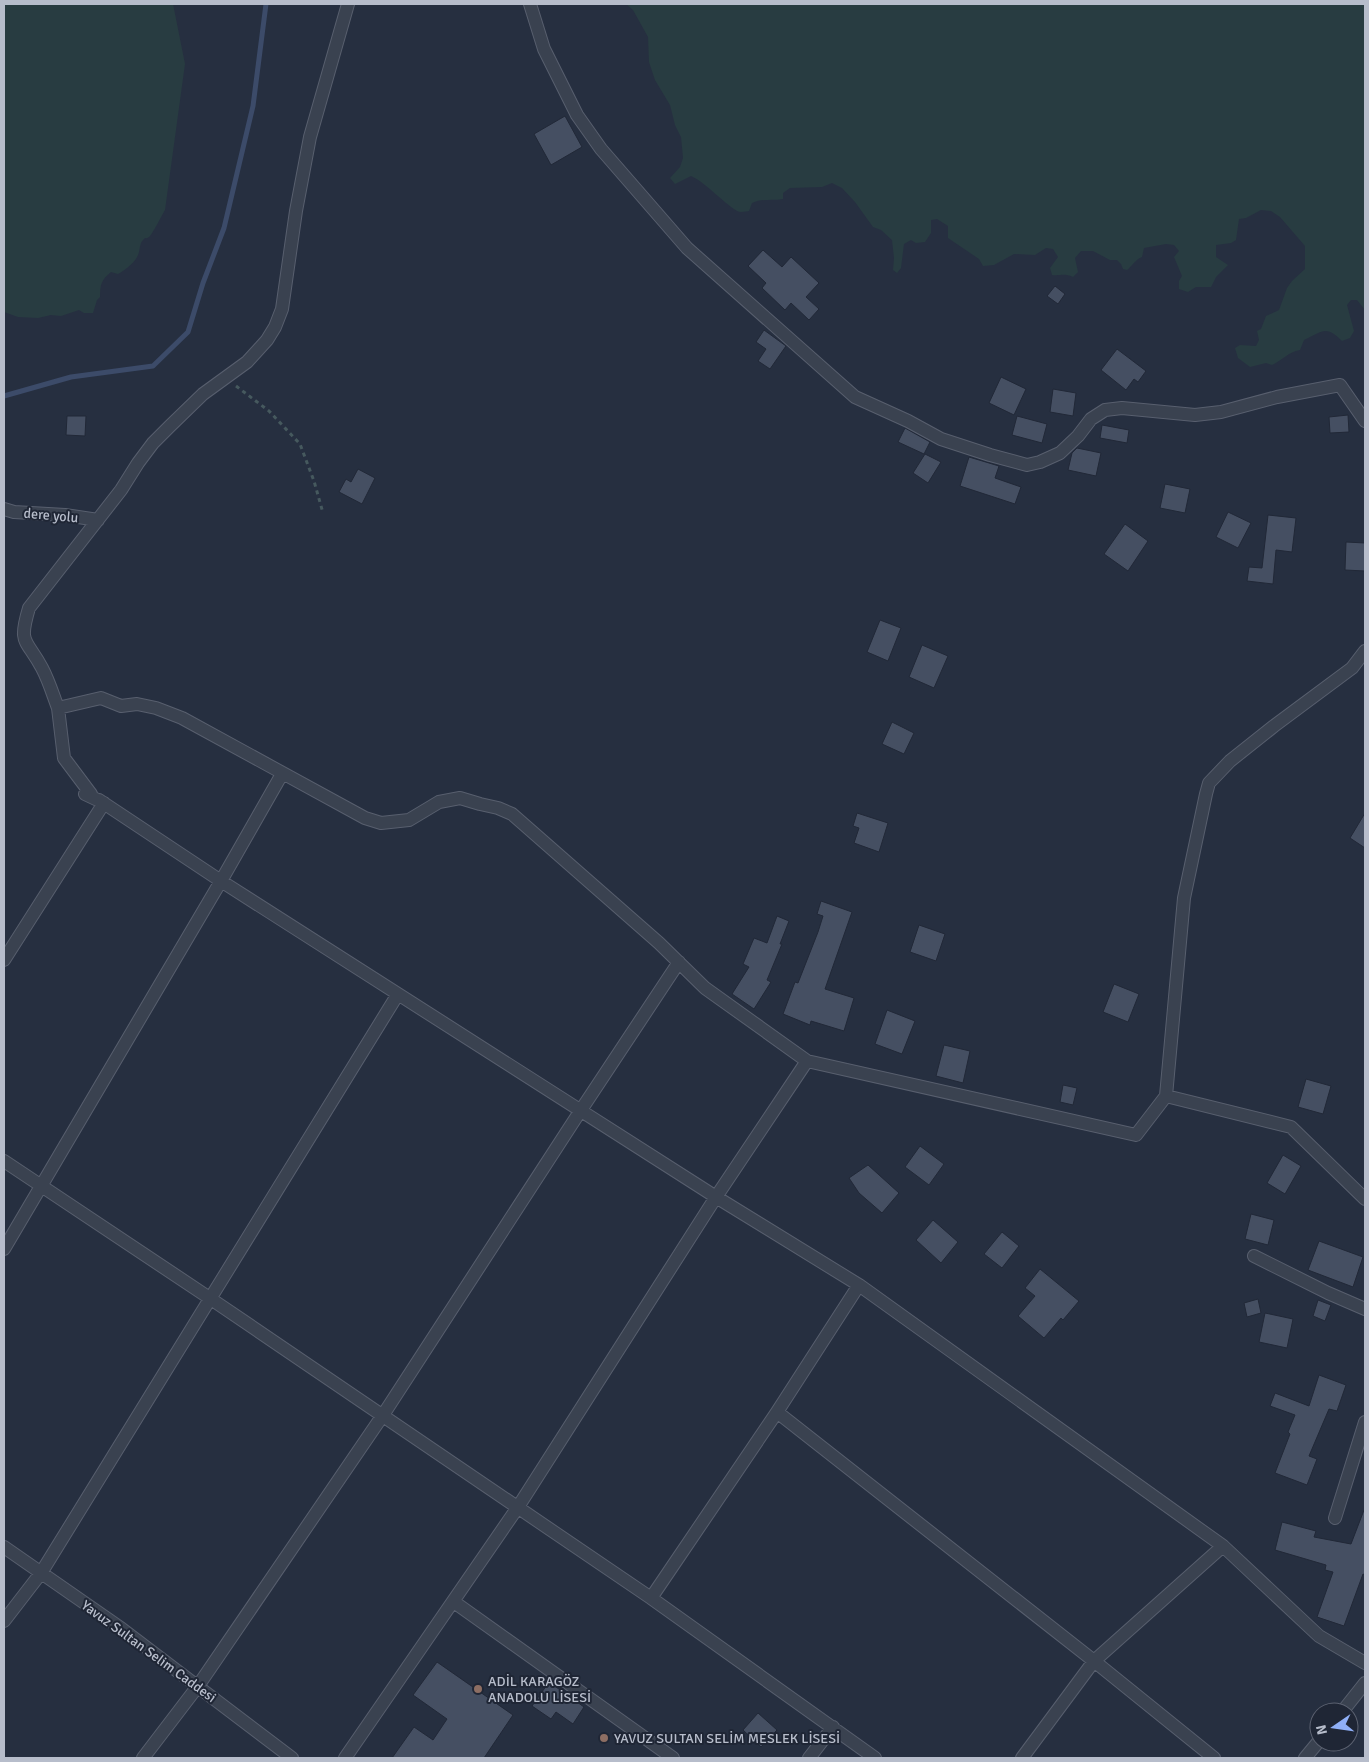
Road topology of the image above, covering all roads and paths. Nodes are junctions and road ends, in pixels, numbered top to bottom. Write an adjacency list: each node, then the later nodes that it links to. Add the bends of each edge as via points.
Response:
1 (348, 4): 3 (street, via 310,137 282,309 267,340 247,362)
2 (530, 4): 4 (street, via 544,50 577,115 601,149 687,248 854,397 942,440 1027,465 1060,453 1105,410 1221,412 1277,396 1340,384)
3 (226, 378): 6 (path, via 269,411 300,444); 7 (street, via 203,394 153,443)
4 (1365, 421)
5 (4, 509): 7 (street, dere yolu)
6 (323, 513)
7 (98, 520): 9 (street, via 30,608 24,628 26,644 42,668)
8 (1365, 651): 17 (street, via 1352,668 1230,761 1209,783 1184,898)
9 (58, 708): 10 (street, via 101,698 121,706 137,704 156,708 182,718); 11 (street, via 64,758 91,794)
10 (282, 774): 12 (street); 14 (street, via 365,818 381,823 409,820 439,802 460,798 512,814)
11 (104, 804): 12 (street); 13 (street)
12 (221, 881): 15 (street); 20 (street)
13 (4, 960)
14 (679, 962): 16 (street, via 705,988); 18 (street)
15 (398, 994): 18 (street); 26 (street)
16 (807, 1061): 17 (street, via 1136,1135); 21 (street)
17 (1166, 1096): 22 (street, via 1291,1127)
18 (581, 1110): 21 (street); 29 (street)
19 (4, 1161): 20 (street)
20 (42, 1187): 23 (street); 26 (street)
21 (716, 1197): 25 (street); 31 (street)
22 (1365, 1199)
23 (4, 1249)
24 (1254, 1256): 27 (street)
25 (859, 1286): 28 (street); 33 (street)
26 (211, 1299): 29 (street); 35 (street)
27 (1365, 1308)
28 (777, 1412): 36 (street); 39 (street)
29 (384, 1415): 31 (street); 42 (street)
30 (1365, 1422): 32 (street)
31 (518, 1506): 36 (street); 37 (street)
32 (1335, 1518)
33 (1223, 1546): 39 (street); 40 (street, via 1319,1636)
34 (4, 1547): 35 (street, Yavuz Sultan Selim Caddesi)
35 (41, 1573): 38 (street); 42 (street, Yavuz Sultan Selim Caddesi)
36 (651, 1598): 44 (street)
37 (454, 1602): 47 (street); 48 (street)
38 (4, 1621)
39 (1094, 1661): 51 (street); 52 (street)
40 (1365, 1663)
41 (1365, 1683): 43 (street)
42 (198, 1686): 45 (street); 46 (street, Yavuz Sultan Selim Caddesi)
43 (1350, 1702)
44 (833, 1727): 49 (street); 50 (street)
45 (143, 1758)
46 (292, 1758)
47 (345, 1758)
48 (673, 1758)
49 (809, 1758)
50 (875, 1758)
51 (1022, 1758)
52 (1214, 1758)

